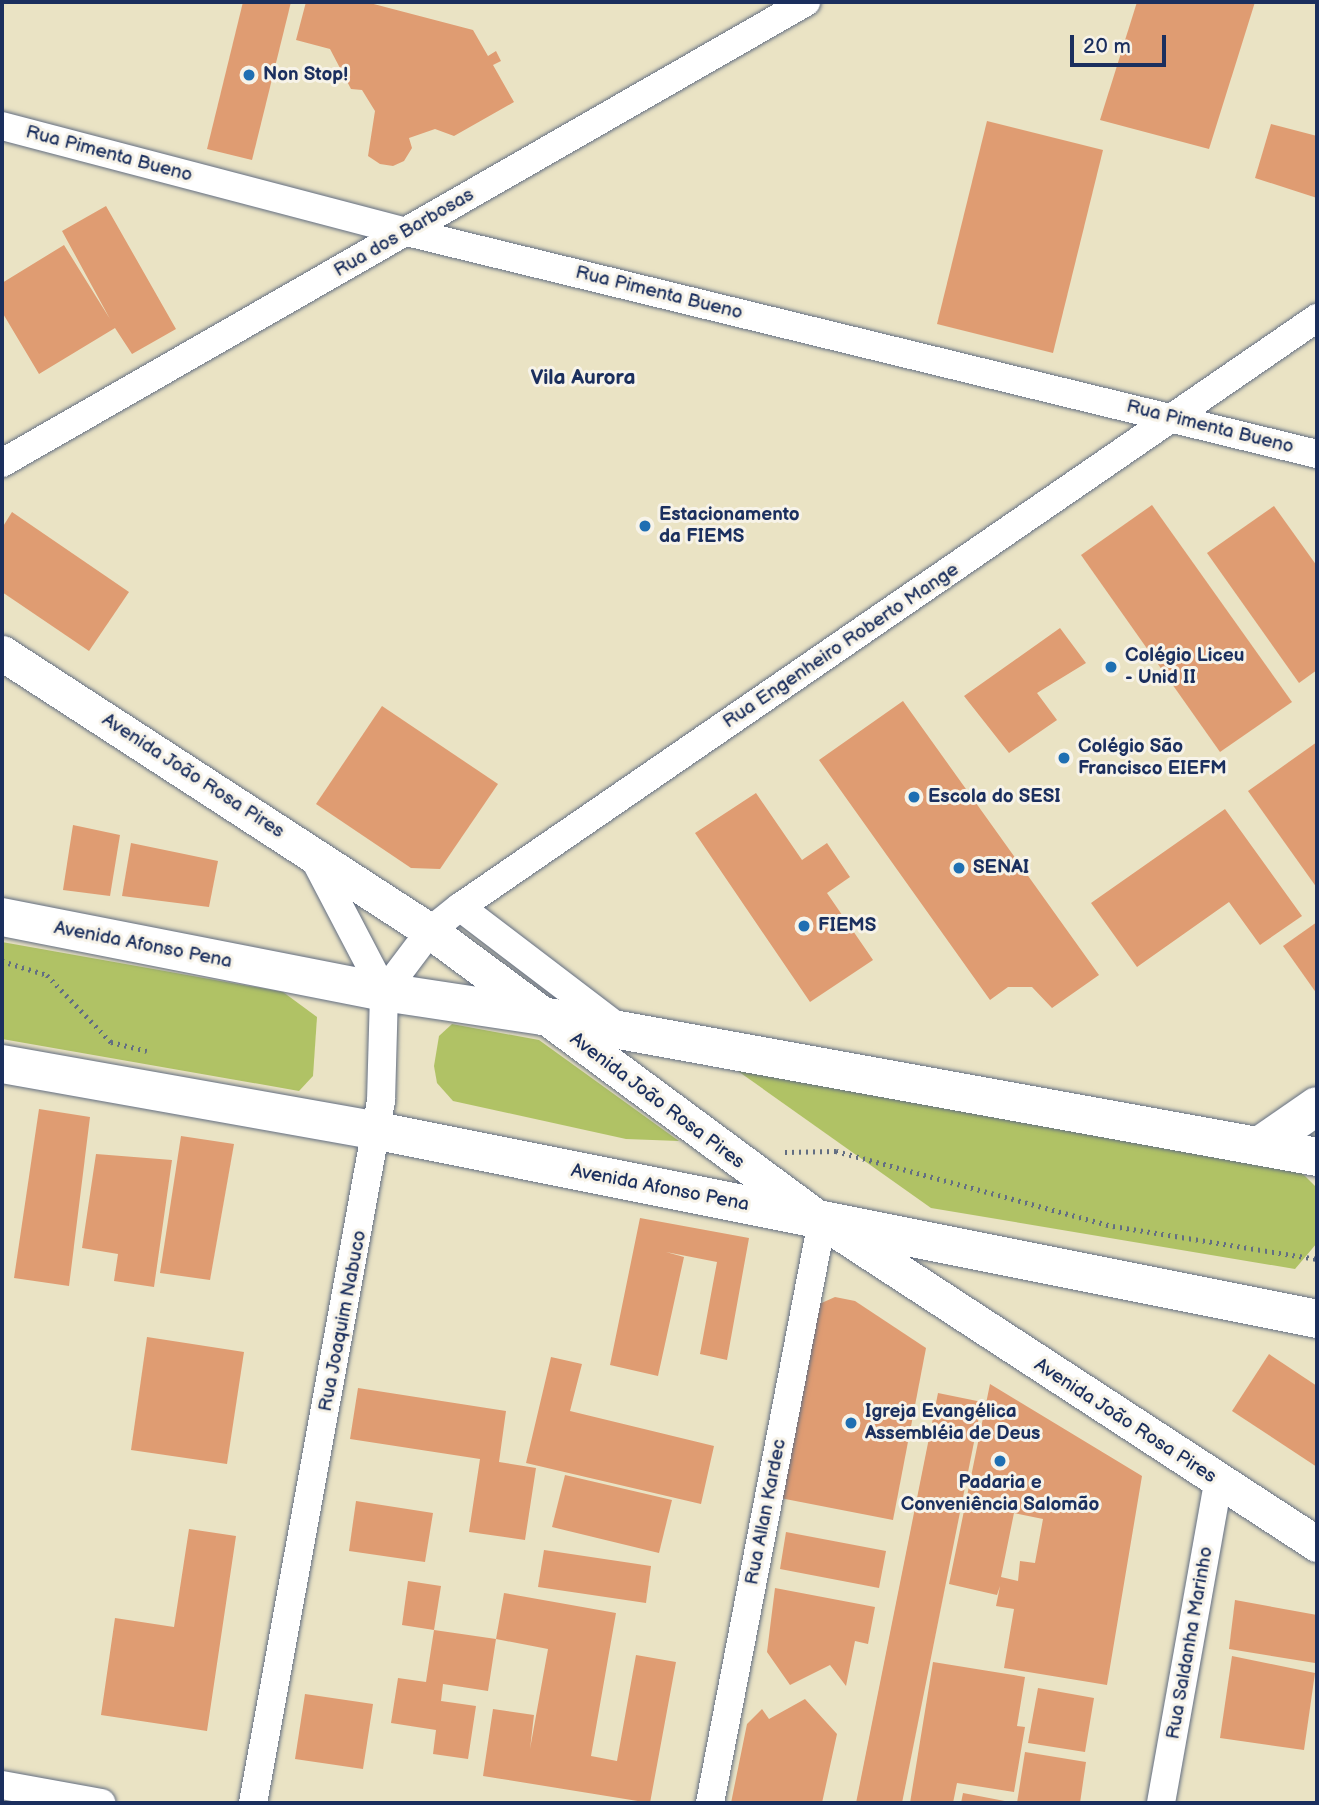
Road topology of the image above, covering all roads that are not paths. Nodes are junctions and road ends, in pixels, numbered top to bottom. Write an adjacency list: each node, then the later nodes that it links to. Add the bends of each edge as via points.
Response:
1 (806, 2): 3 (street, Rua dos Barbosas)
2 (2, 126): 3 (street, Rua Pimenta Bueno)
3 (407, 232): 5 (street, Rua Pimenta Bueno); 7 (street, Rua dos Barbosas)
4 (1317, 318): 5 (street, Rua Engenheiro Roberto Mange)
5 (1174, 417): 6 (street, Rua Pimenta Bueno); 10 (street, Rua Engenheiro Roberto Mange)
6 (1317, 454)
7 (2, 463)
8 (2, 653): 9 (street, Avenida João Rosa Pires)
9 (310, 852): 12 (street, Avenida João Rosa Pires); 13 (street)
10 (460, 907): 12 (street, Rua Engenheiro Roberto Mange); 15 (street)
11 (2, 917): 13 (main road, Avenida Afonso Pena)
12 (430, 931): 13 (street, Rua Engenheiro Roberto Mange); 14 (street, Avenida João Rosa Pires)
13 (384, 992): 14 (main road, Avenida Afonso Pena); 18 (street, Rua Joaquim Nabuco)
14 (542, 1016): 15 (main road, Avenida Afonso Pena); 21 (street, Avenida João Rosa Pires)
15 (621, 1030): 19 (main road, Avenida Afonso Pena)
16 (2, 1064): 18 (main road, Avenida Afonso Pena)
17 (1317, 1107): 19 (main road)
18 (378, 1131): 21 (main road, Avenida Afonso Pena); 27 (street, Rua Joaquim Nabuco)
19 (1259, 1146): 20 (main road, Avenida Afonso Pena)
20 (1317, 1157)
21 (822, 1221): 22 (main road, Avenida Afonso Pena); 23 (street, Avenida João Rosa Pires); 28 (street, Rua Allan Kardec)
22 (1317, 1319)
23 (1218, 1482): 24 (street, Avenida João Rosa Pires); 29 (street, Rua Saldanha Marinho)
24 (1317, 1544)
25 (2, 1785): 26 (street)
26 (102, 1803)
27 (253, 1803)
28 (710, 1803)
29 (1161, 1803)

